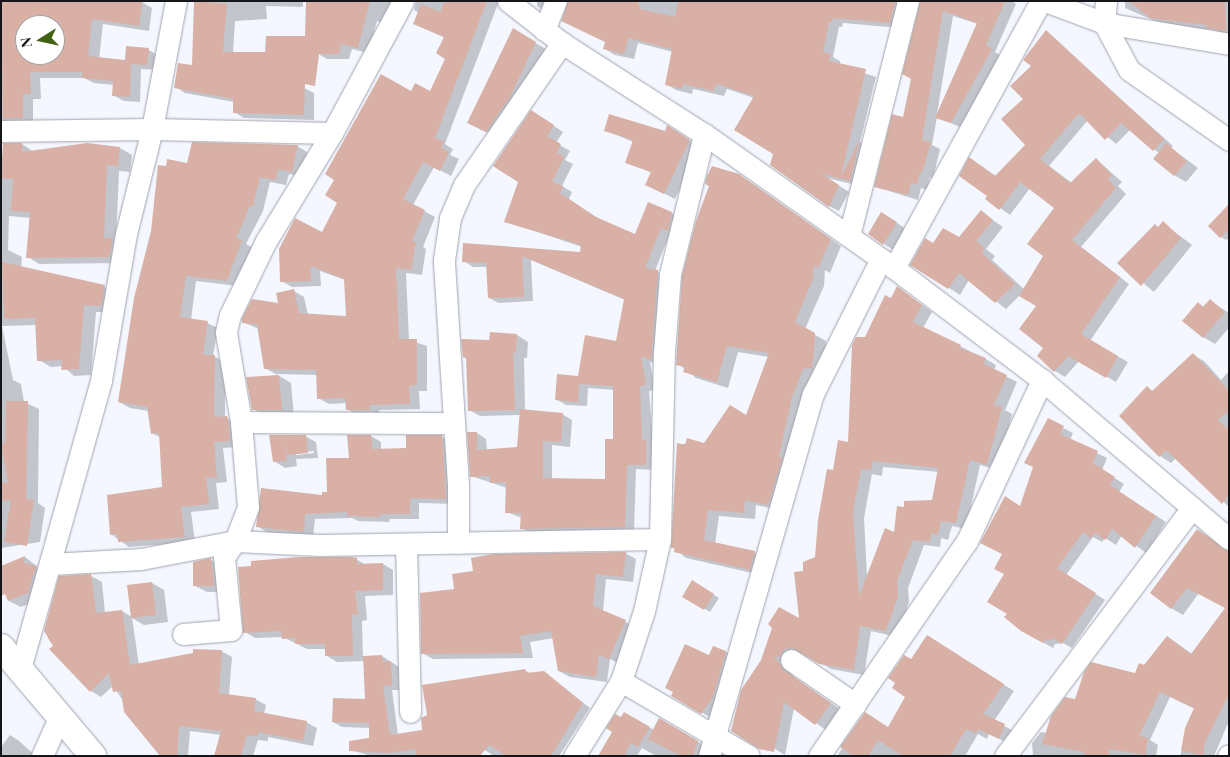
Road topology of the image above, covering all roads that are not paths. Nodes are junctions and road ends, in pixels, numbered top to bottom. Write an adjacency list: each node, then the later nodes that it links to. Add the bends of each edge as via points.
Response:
1 (176, 1): 13 (street)
2 (403, 1): 15 (street)
3 (508, 1): 10 (street)
4 (556, 1): 10 (street)
5 (908, 1): 18 (street)
6 (1040, 1): 19 (street)
7 (1045, 1): 9 (street)
8 (1106, 1): 9 (street)
9 (1104, 23): 12 (street); 17 (street, via 1129,70)
10 (544, 30): 11 (street)
11 (562, 44): 16 (street); 22 (street, via 464,185 450,218 444,260)
12 (1229, 44)
13 (152, 128): 14 (street); 15 (street); 29 (street, via 126,234 102,380)
14 (1, 131)
15 (332, 133): 21 (street, via 266,242 230,314 226,332)
16 (704, 134): 18 (street); 24 (street, via 670,274 664,352)
17 (1229, 140)
18 (849, 236): 19 (street)
19 (888, 263): 20 (street); 38 (street, via 813,394)
20 (1042, 380): 23 (street); 35 (street, via 966,541)
21 (241, 422): 22 (street); 26 (street, via 248,507)
22 (454, 423): 27 (street)
23 (1192, 508): 25 (street); 45 (street)
24 (660, 539): 27 (street); 34 (street, via 644,611)
25 (1229, 539)
26 (235, 541): 28 (street); 29 (street, via 141,560); 30 (street, via 224,557 230,630)
27 (458, 543): 28 (street)
28 (406, 544): 36 (street)
29 (50, 564): 33 (street)
30 (183, 634)
31 (1, 647): 33 (main road)
32 (791, 660): 35 (street)
33 (20, 669): 37 (main road)
34 (621, 681): 38 (street); 41 (street)
35 (855, 704): 44 (street)
36 (410, 712)
37 (59, 718): 39 (street); 40 (main road)
38 (715, 735): 42 (street); 43 (street)
39 (42, 756)
40 (93, 756)
41 (574, 756)
42 (709, 756)
43 (748, 756)
44 (819, 756)
45 (1005, 756)

